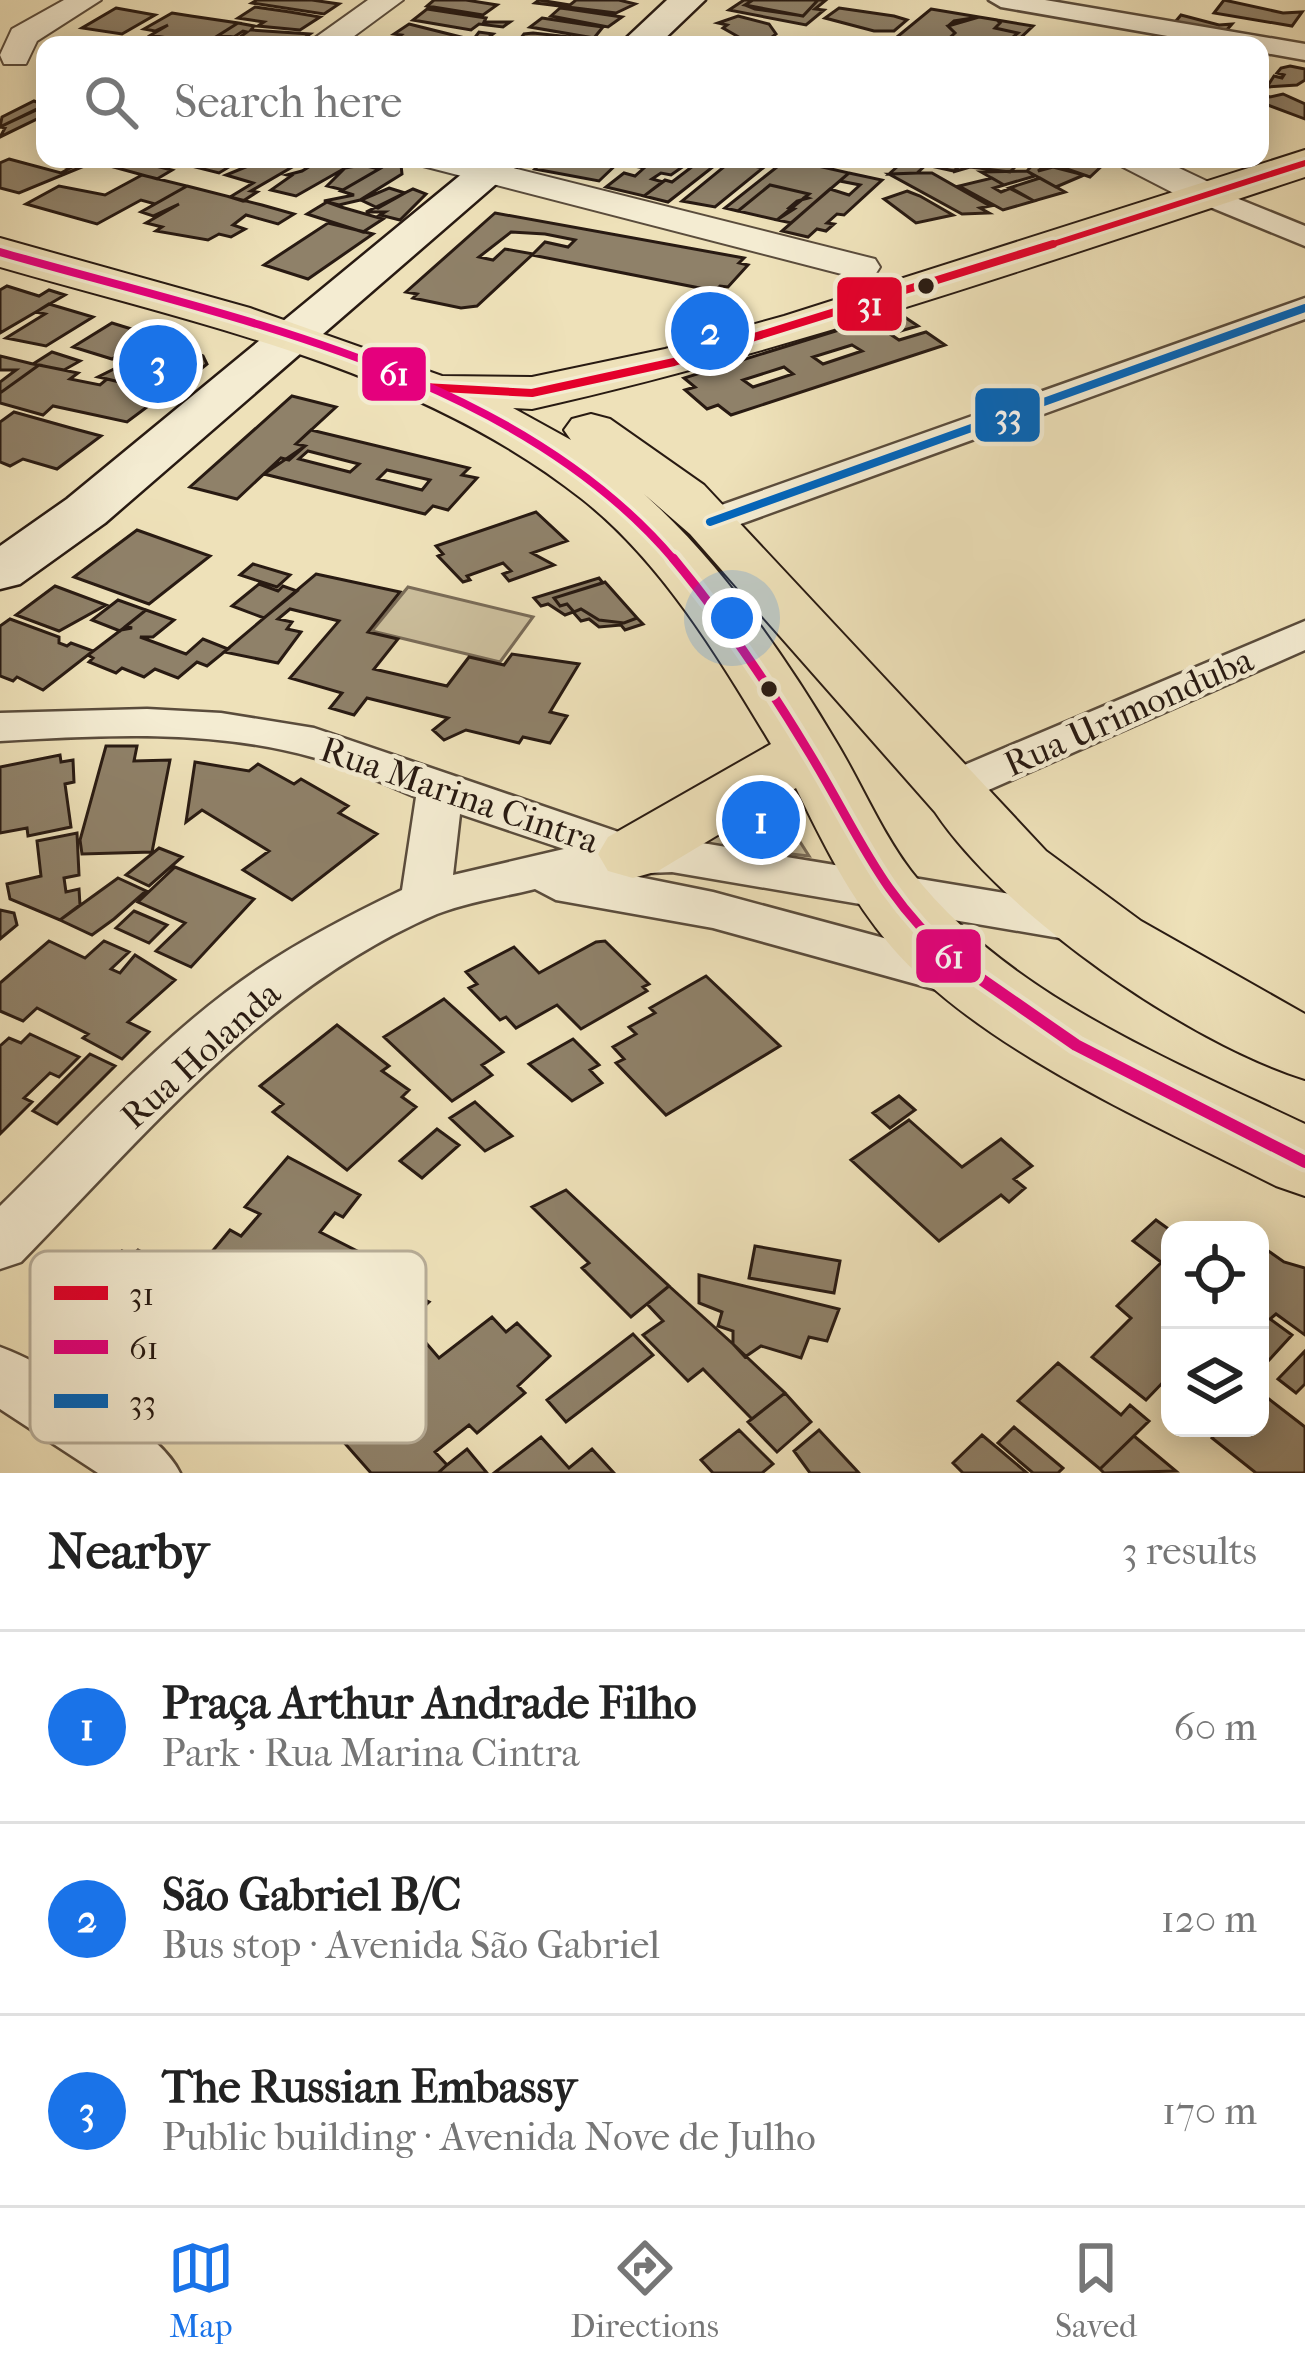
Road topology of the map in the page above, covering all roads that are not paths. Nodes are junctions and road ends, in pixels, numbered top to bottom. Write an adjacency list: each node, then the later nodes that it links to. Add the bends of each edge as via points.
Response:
1 (86, 0): 11 (street, via 23,36)
2 (388, 0): 6 (street)
3 (688, 0): 7 (main road)
4 (1001, 0): 5 (street)
5 (1151, 12): 8 (street)
6 (335, 36)
7 (647, 36)
8 (1243, 36)
9 (1269, 43): 10 (street)
10 (1305, 52)
11 (20, 58)
12 (1305, 131): 13 (main road)
13 (1269, 141)
14 (1305, 163): 15 (main road)
15 (1269, 165)
16 (493, 168): 25 (main road)
17 (508, 168): 23 (street)
18 (1225, 168): 19 (main road)
19 (1177, 171): 21 (street); 23 (main road); 27 (main road, via 801,326)
20 (0, 226): 25 (main road)
21 (1305, 237)
22 (0, 252): 25 (main road)
23 (861, 267): 26 (main road, via 615,341)
24 (1305, 308): 30 (street)
25 (304, 328): 26 (main road); 31 (main road, via 86,511)
26 (434, 370): 28 (main road); 34 (main road, via 607,490 667,551)
27 (603, 378): 28 (main road); 29 (main road)
28 (532, 393): 29 (main road)
29 (604, 438): 30 (main road)
30 (710, 522): 36 (main road)
31 (0, 572)
32 (1305, 634): 36 (street, Rua Urimonduba)
33 (0, 727): 35 (street, Rua Marina Cintra, via 222,726 360,755)
34 (808, 751): 37 (main road); 39 (main road)
35 (440, 789): 37 (street, Rua Marina Cintra); 40 (street)
36 (956, 792): 41 (main road, via 999,848); 43 (main road, via 1154,931)
37 (633, 854): 38 (street, Rua Marina Cintra); 39 (street, Rua Marina Cintra)
38 (500, 879): 40 (street, Rua Holanda); 42 (street, Rua Marina Cintra, via 644,892)
39 (885, 889): 41 (street, Rua Marina Cintra); 42 (main road)
40 (425, 898): 47 (street, Rua Holanda, via 273,985 207,1038)
41 (1093, 925): 44 (main road)
42 (984, 983): 45 (main road, via 1066,1003); 46 (main road, via 1132,1077)
43 (1305, 1003)
44 (1305, 1049)
45 (1305, 1114)
46 (1305, 1162)
47 (0, 1244)
48 (0, 1375): 49 (street)
49 (30, 1394)
50 (108, 1443): 51 (street)
51 (147, 1473)

